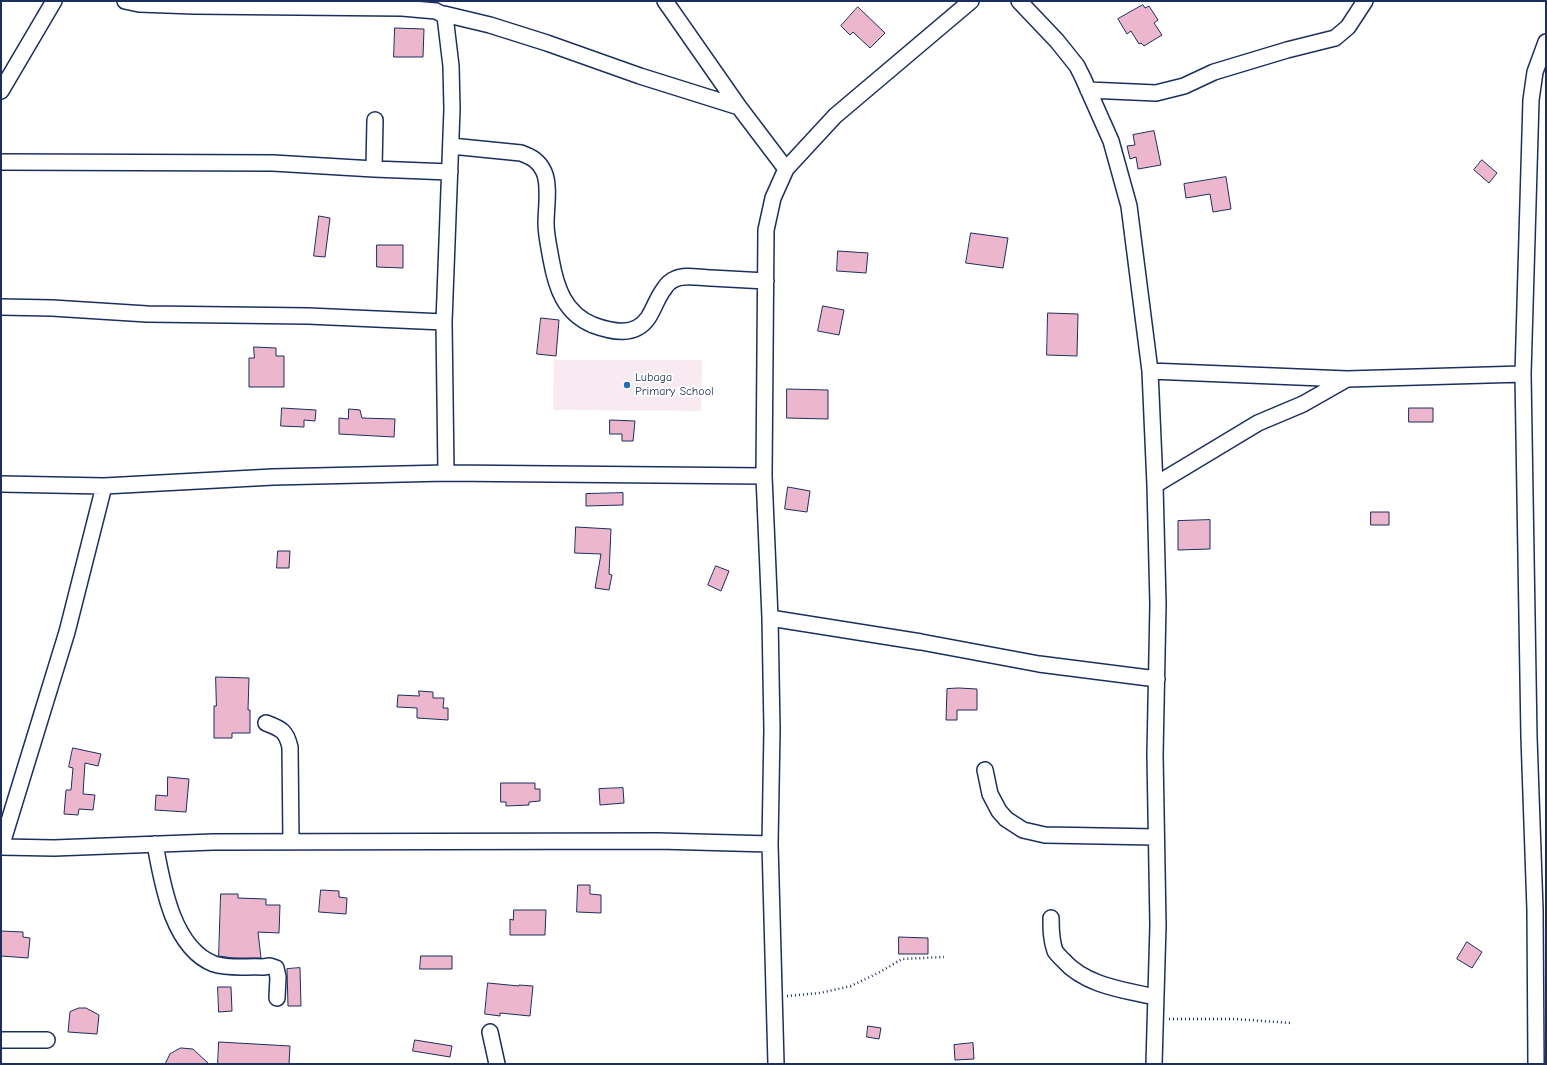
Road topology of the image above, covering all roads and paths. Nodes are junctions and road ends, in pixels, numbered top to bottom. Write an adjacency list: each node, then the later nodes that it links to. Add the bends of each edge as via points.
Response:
1 (54, 1): 10 (street)
2 (125, 1): 7 (street, via 194,6 427,9)
3 (665, 1): 11 (street)
4 (971, 1): 15 (street, via 834,116)
5 (1019, 1): 9 (street, via 1077,66)
6 (1365, 1): 9 (street, via 1348,27 1335,38 1214,72 1184,86 1156,93)
7 (444, 14): 11 (street, via 490,25); 13 (street, via 451,66)
8 (1546, 42): 22 (street, via 1534,72 1531,100)
9 (1088, 90): 21 (street, via 1111,141 1129,206)
10 (1, 91)
11 (739, 107): 15 (street)
12 (375, 120): 16 (street)
13 (451, 146): 17 (street); 18 (street, via 522,154 532,157 539,163 545,173 547,235 554,278 566,305 593,325 609,329 634,330 648,317 669,282 676,278)
14 (1, 162): 16 (street, via 273,163)
15 (786, 168): 18 (street, via 773,198 766,230)
16 (374, 170): 17 (street)
17 (450, 172): 20 (street)
18 (766, 280): 25 (street)
19 (1, 307): 20 (street, via 148,314 308,316)
20 (444, 322): 24 (street)
21 (1150, 371): 23 (street); 27 (street)
22 (1524, 374): 23 (street); 51 (street)
23 (1347, 379): 27 (street, via 1302,404 1258,423)
24 (446, 473): 25 (street); 28 (street, via 273,477)
25 (764, 476): 29 (street)
26 (1, 484): 28 (street)
27 (1156, 485): 30 (street)
28 (104, 486): 37 (street, via 67,632)
29 (770, 618): 30 (street, via 1039,664); 36 (street)
30 (1157, 679): 33 (street)
31 (266, 723): 34 (street, via 283,731 290,747)
32 (985, 770): 33 (street, via 990,794 999,811 1023,830 1045,834)
33 (1156, 837): 41 (street, via 1158,925)
34 (291, 842): 35 (street); 36 (street, via 659,841)
35 (154, 844): 37 (street, via 54,848); 42 (street, via 164,891 174,918 189,945 205,960 215,964 276,968)
36 (770, 844): 40 (street)
37 (1, 847)
38 (1052, 918): 41 (street, via 1051,935 1056,952 1069,967 1109,987)
39 (944, 957): 40 (path, via 902,959 851,986 820,993)
40 (775, 997): 49 (street)
41 (1155, 997): 43 (street)
42 (277, 998)
43 (1154, 1019): 44 (path, via 1235,1019); 50 (street)
44 (1291, 1023)
45 (490, 1032): 48 (street)
46 (1, 1040): 47 (street)
47 (47, 1040)
48 (497, 1064)
49 (776, 1064)
50 (1154, 1064)
51 (1536, 1064)

